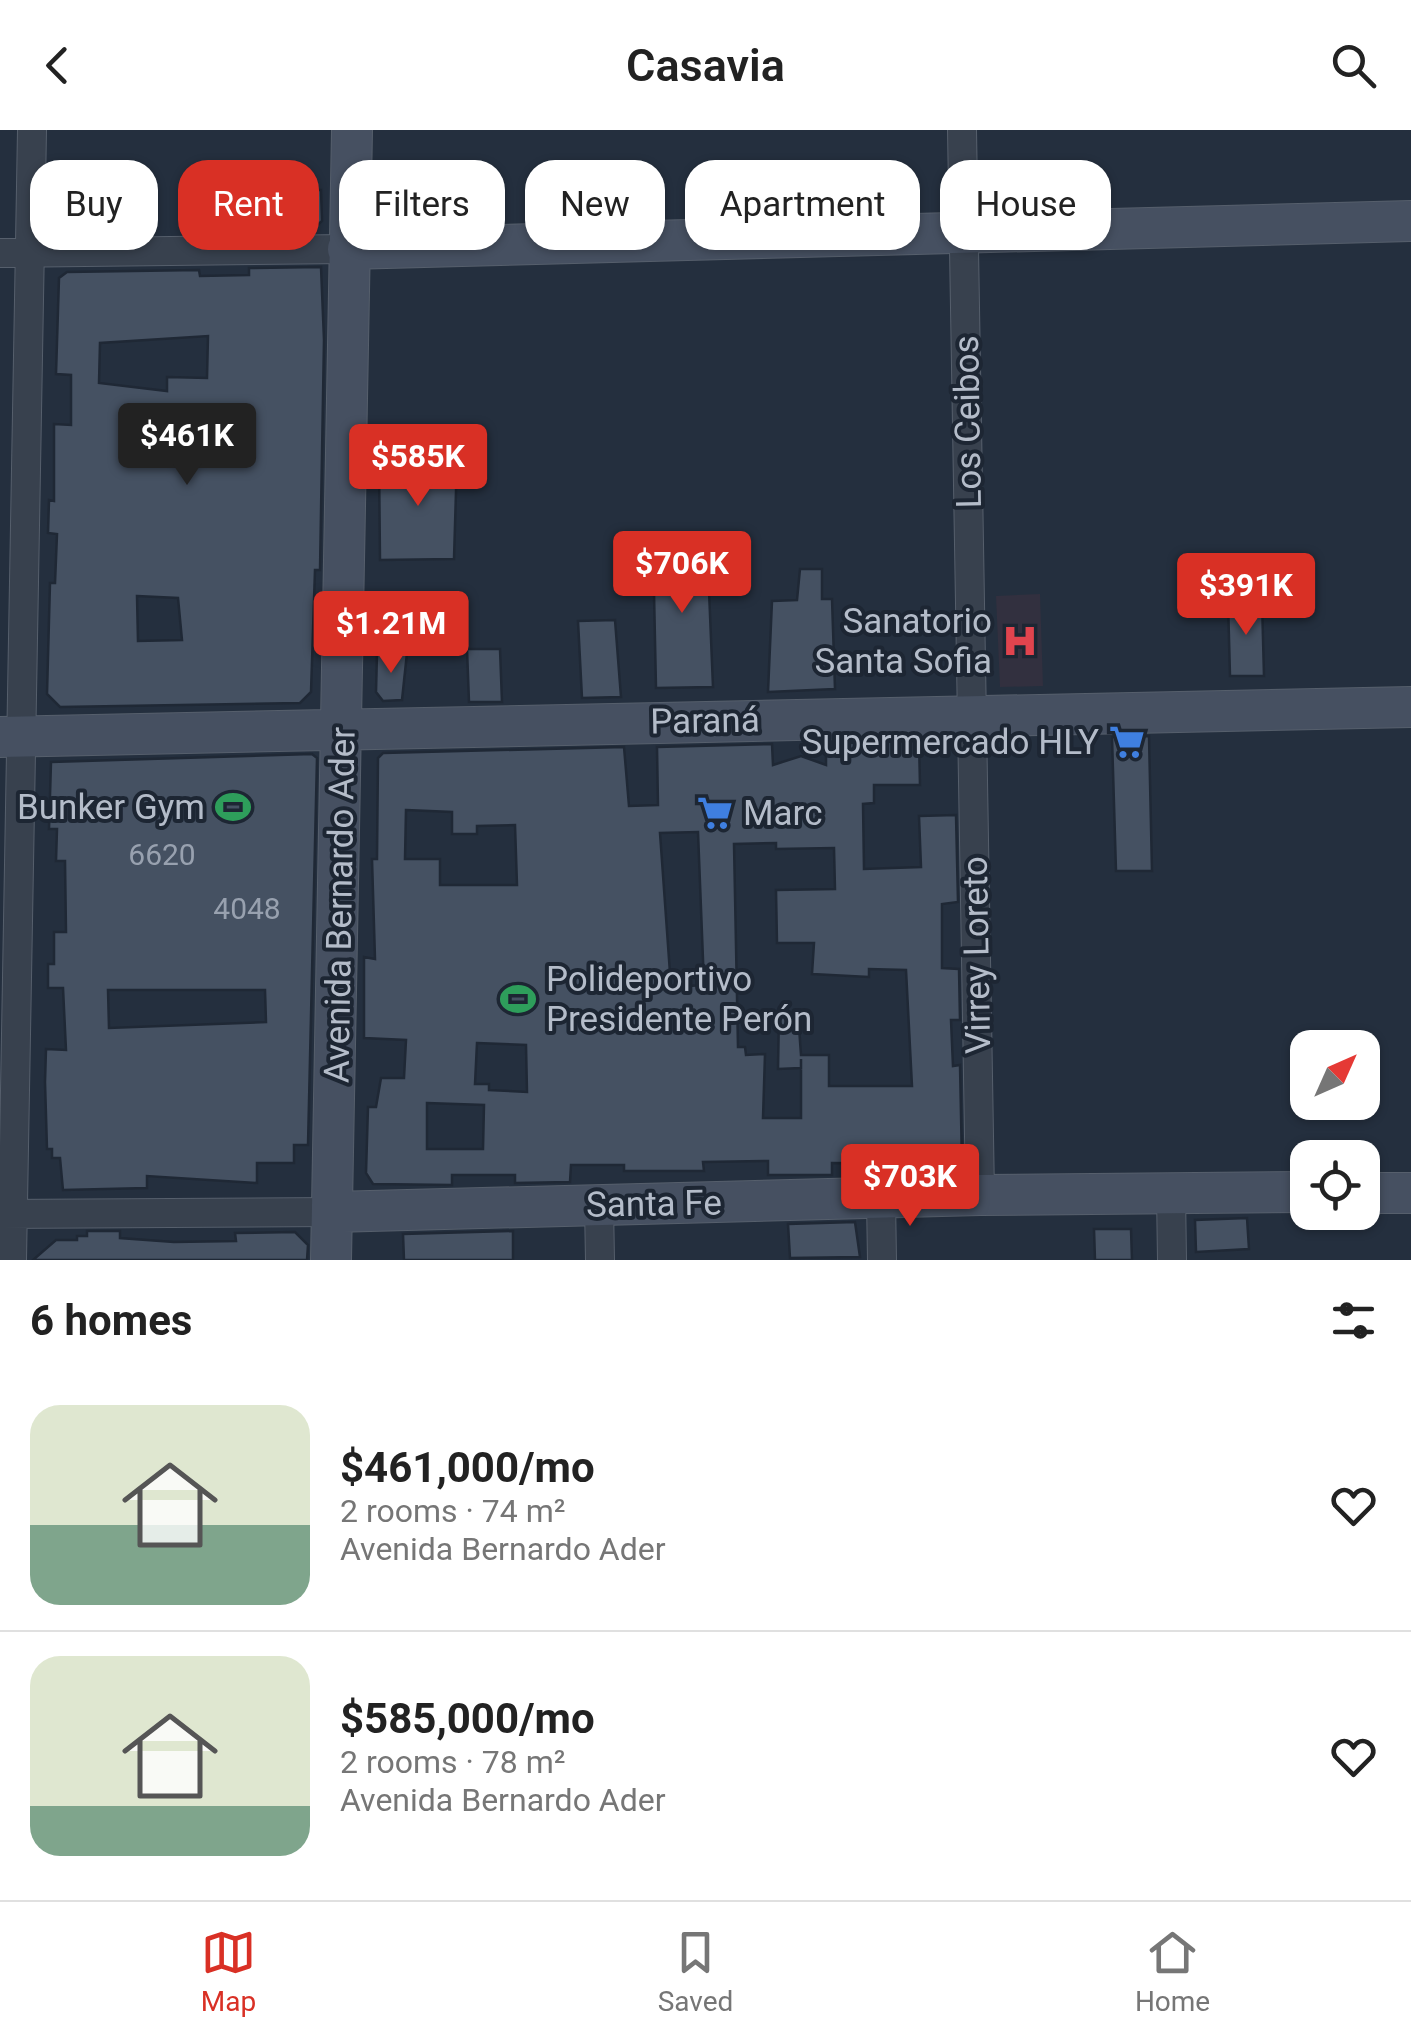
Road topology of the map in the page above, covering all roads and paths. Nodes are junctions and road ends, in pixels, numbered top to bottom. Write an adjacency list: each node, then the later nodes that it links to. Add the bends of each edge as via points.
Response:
1 (32, 130): 12 (street)
2 (352, 130): 4 (street, Avenida Bernardo Ader)
3 (962, 130): 5 (street, Los Ceibos)
4 (351, 160)
5 (963, 160)
6 (1411, 221): 7 (street)
7 (1111, 227)
8 (940, 231): 9 (street)
9 (505, 245)
10 (348, 250): 12 (street); 16 (street, Avenida Bernardo Ader)
11 (964, 250): 15 (street, Los Ceibos)
12 (29, 252): 13 (street); 17 (street)
13 (0, 253)
14 (1411, 708): 15 (street, Paraná)
15 (973, 714): 16 (street, Paraná); 22 (street, Virrey Loreto)
16 (344, 730): 17 (street, Paraná); 25 (street, Avenida Bernardo Ader)
17 (12, 737): 26 (street)
18 (1172, 1192): 19 (street, Santa Fe); 22 (street, Santa Fe); 31 (street)
19 (1290, 1192)
20 (1380, 1193): 21 (street)
21 (1411, 1193)
22 (980, 1196): 23 (street, Santa Fe)
23 (881, 1198): 24 (street, Santa Fe); 30 (street)
24 (599, 1206): 25 (street, Santa Fe); 29 (street)
25 (333, 1212): 26 (street, Santa Fe); 28 (street, Avenida Bernardo Ader)
26 (7, 1214): 27 (street)
27 (12, 1260)
28 (331, 1260)
29 (600, 1260)
30 (882, 1260)
31 (1172, 1260)

